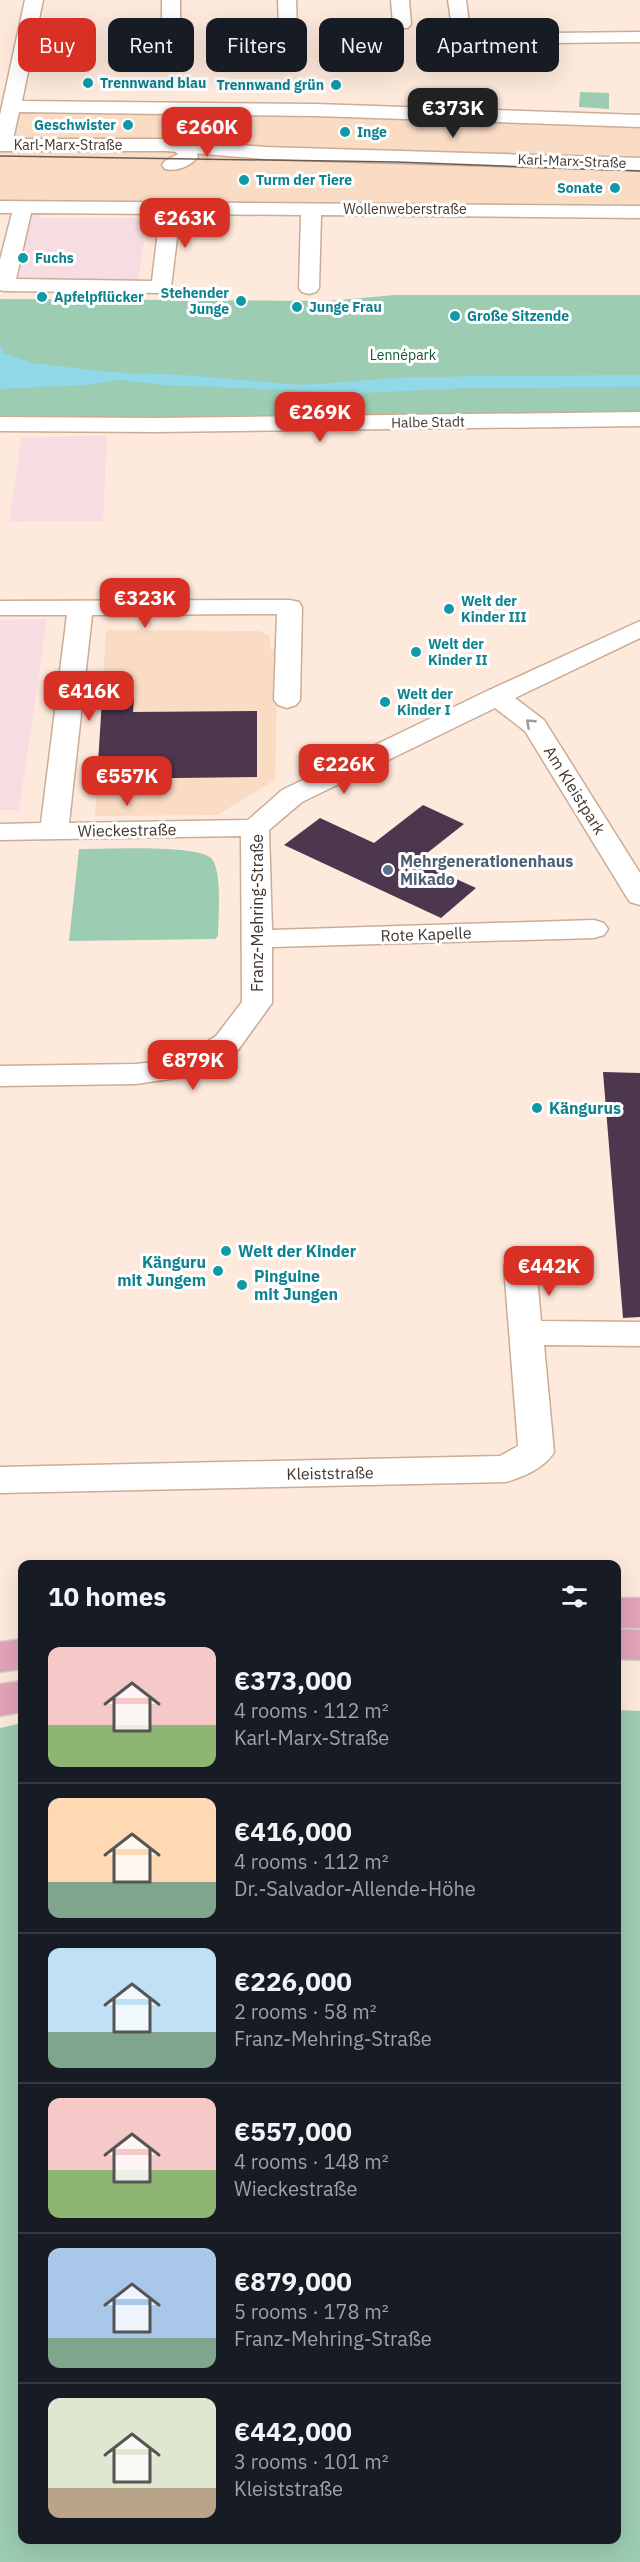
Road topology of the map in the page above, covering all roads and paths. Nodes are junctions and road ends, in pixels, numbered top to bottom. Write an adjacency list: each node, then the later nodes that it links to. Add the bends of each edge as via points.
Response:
1 (34, 0): 6 (street)
2 (171, 0): 4 (street)
3 (457, 0): 5 (street, via 462,34 472,39)
4 (171, 18)
5 (640, 37)
6 (9, 69): 7 (street)
7 (12, 106): 8 (street, via 315,110); 9 (street)
8 (640, 121)
9 (1, 144): 10 (street, Karl-Marx-Straße)
10 (177, 146): 11 (street, Karl-Marx-Straße, via 265,153); 12 (street, via 188,152 188,157)
11 (640, 164)
12 (172, 165): 13 (street, Karl-Marx-Straße); 14 (street, Karl-Marx-Straße, via 262,163)
13 (151, 166)
14 (640, 175)
15 (0, 207): 16 (street, Wollenweberstraße)
16 (22, 207): 17 (street, Wollenweberstraße); 17 (street, via 4,285 161,287)
17 (171, 207): 18 (street, Wollenweberstraße)
18 (311, 208): 19 (street, Wollenweberstraße); 20 (street)
19 (640, 212)
20 (309, 288)
21 (640, 419): 22 (street, Halbe Stadt)
22 (0, 424)
23 (0, 608): 24 (street)
24 (80, 608): 27 (street, via 290,607); 29 (street)
25 (640, 628): 26 (street, Franz-Mehring-Straße)
26 (496, 696): 28 (street, Franz-Mehring-Straße, via 292,796); 31 (street, Am Kleistpark, one-way to 26, via 535,726)
27 (287, 700)
28 (255, 828): 29 (street, Wieckestraße); 33 (street, Franz-Mehring-Straße)
29 (54, 831): 30 (street, Wieckestraße)
30 (0, 832)
31 (640, 896)
32 (594, 929): 33 (street, Rote Kapelle)
33 (258, 939): 34 (street, Franz-Mehring-Straße, via 257,1002 227,1043 186,1068 136,1074)
34 (0, 1076)
35 (520, 1266): 36 (street, Kleiststraße)
36 (526, 1333): 37 (street); 38 (street, Kleiststraße, via 536,1452 506,1469)
37 (640, 1334)
38 (0, 1480)
39 (621, 1613): 40 (main road)
40 (640, 1613)
41 (621, 1644): 42 (main road)
42 (640, 1645)
43 (18, 1655): 44 (main road)
44 (0, 1657)
45 (18, 1698): 46 (main road)
46 (0, 1700)

